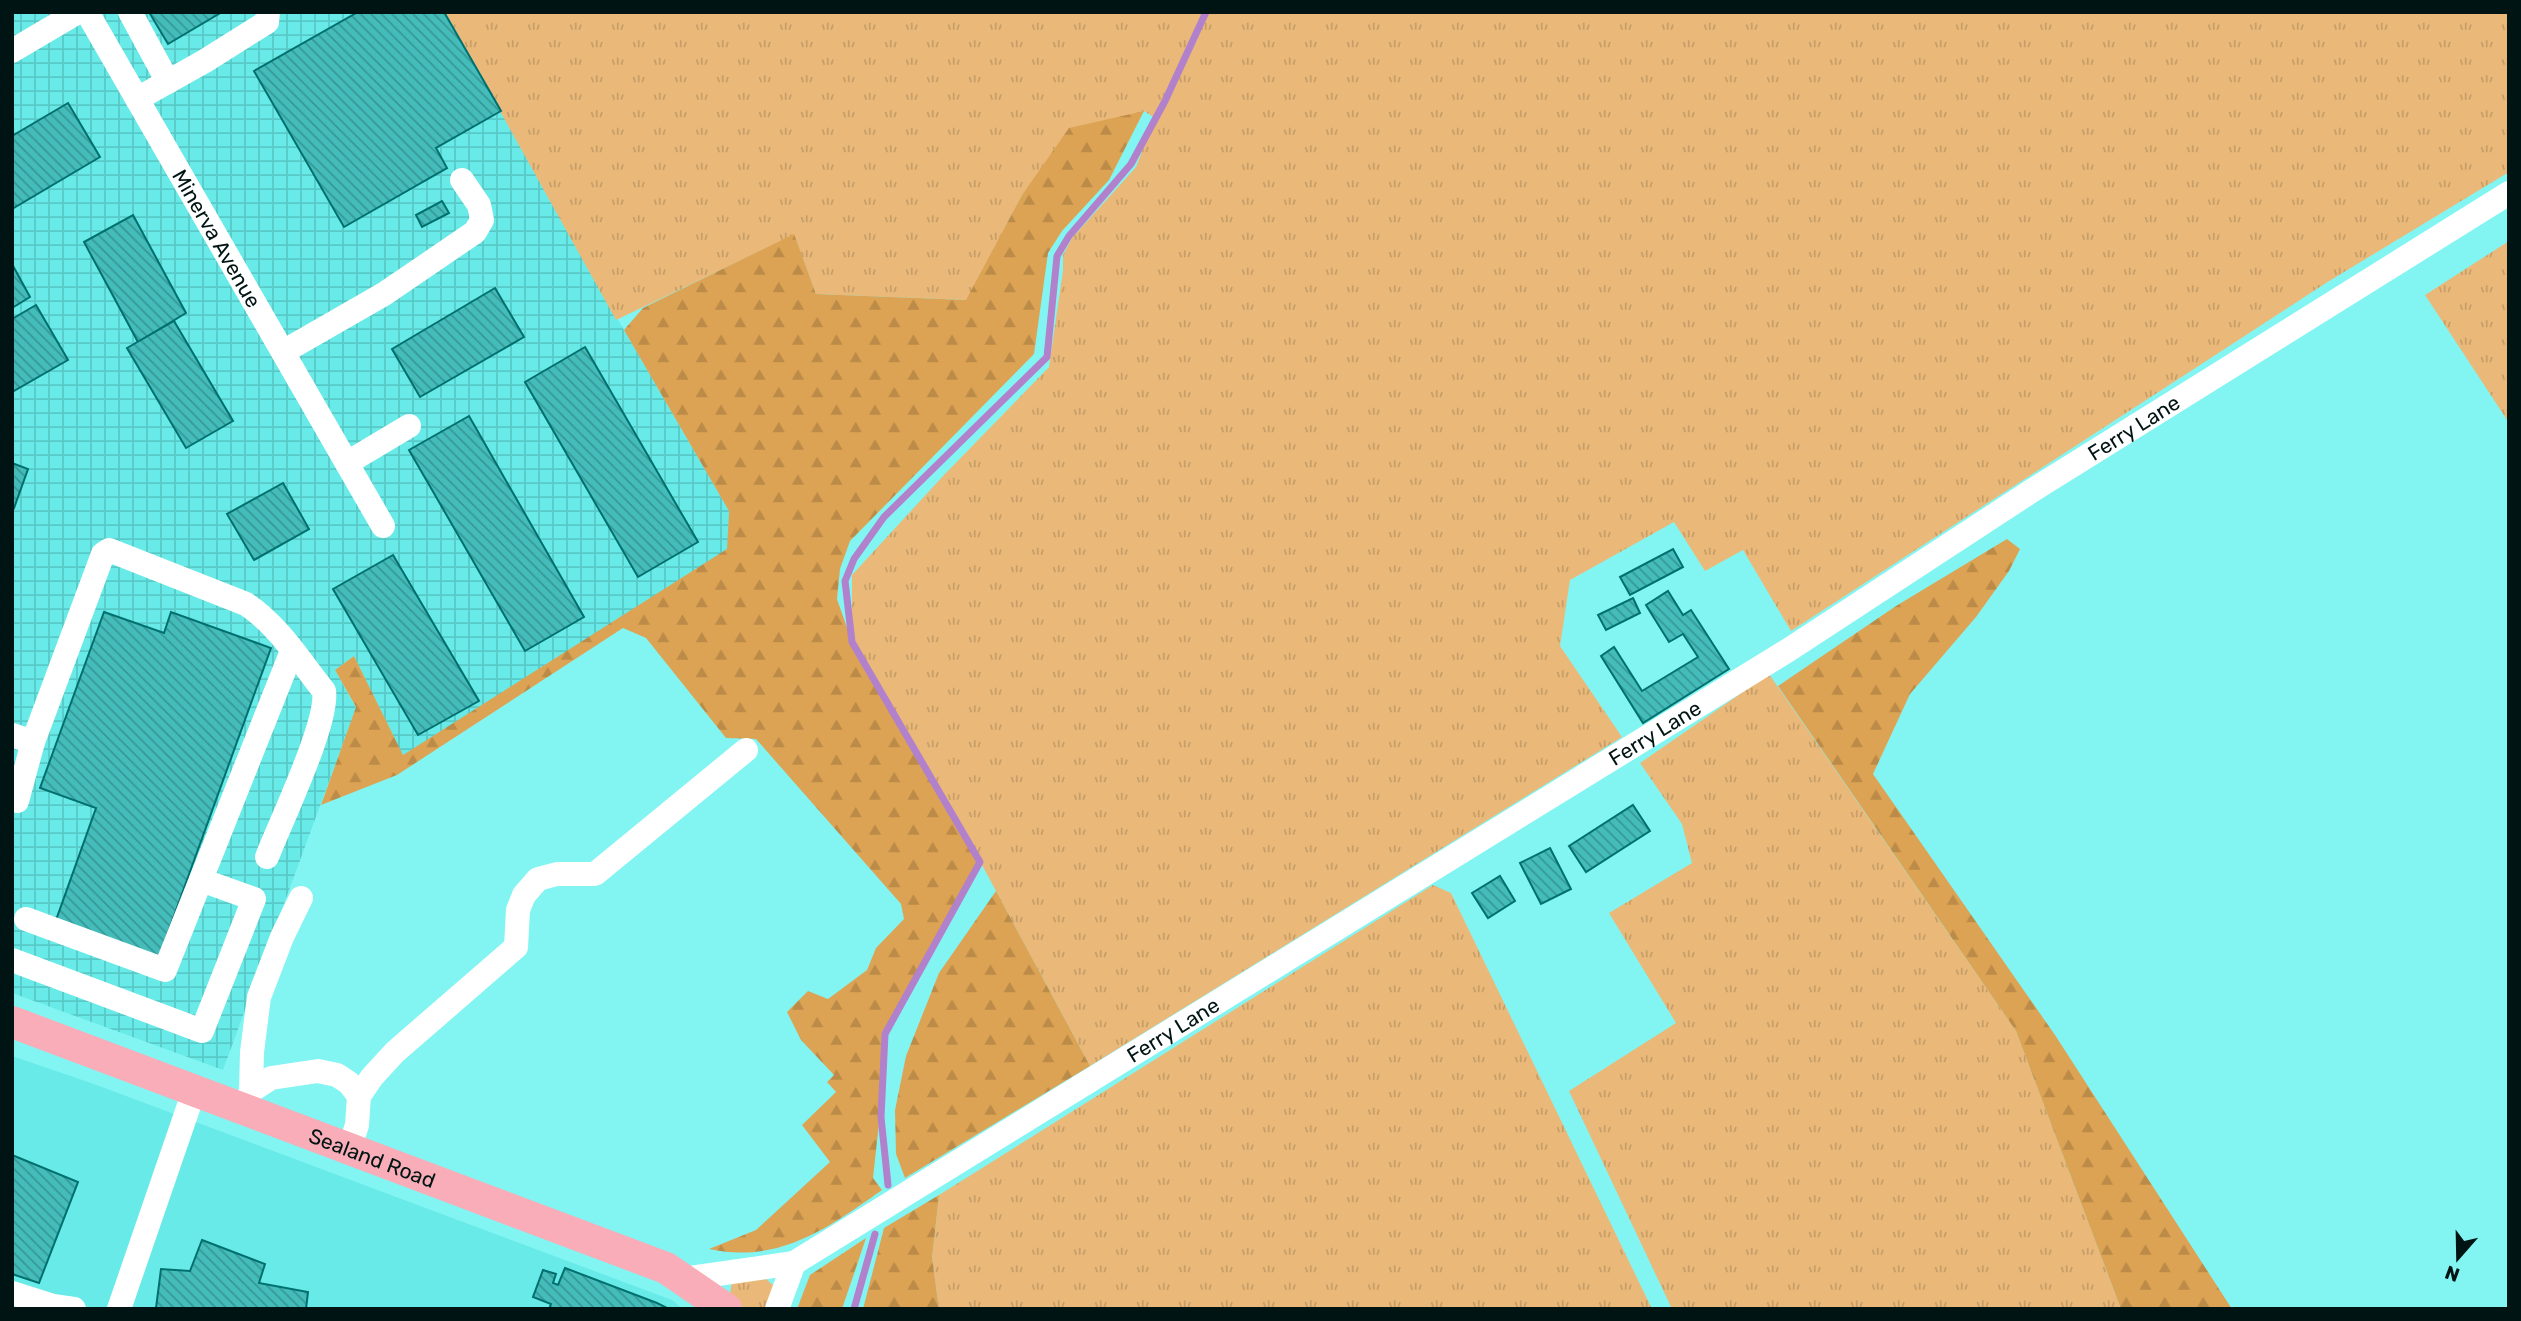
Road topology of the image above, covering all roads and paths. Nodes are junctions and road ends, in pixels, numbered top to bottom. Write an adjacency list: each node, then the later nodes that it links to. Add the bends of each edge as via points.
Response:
1 (78, 12): 5 (street)
2 (87, 12): 7 (street, Minerva Avenue)
3 (130, 12): 6 (street)
4 (268, 12): 6 (street, via 267,22)
5 (12, 51)
6 (168, 82): 7 (street)
7 (137, 99): 10 (street, Minerva Avenue)
8 (462, 180): 10 (street, via 479,205 482,220 475,232 384,294)
9 (2509, 194): 28 (street, Ferry Lane, via 2033,490 1790,649)
10 (283, 352): 12 (street, Minerva Avenue)
11 (409, 426): 12 (street)
12 (347, 463): 13 (street, Minerva Avenue)
13 (383, 526)
14 (292, 650): 15 (street, via 260,613 246,604 106,551); 18 (street, via 324,691 326,701); 19 (street)
15 (22, 738): 17 (street)
16 (746, 750): 25 (street, via 595,874 538,879 518,910 516,947 395,1052)
17 (17, 801)
18 (267, 857)
19 (201, 880): 21 (street, via 165,970); 22 (street, via 254,899 202,1031)
20 (301, 898): 26 (street, via 259,998)
21 (26, 919)
22 (12, 960)
23 (12, 1022): 24 (main road, Sealand Road)
24 (194, 1091): 26 (main road, Sealand Road); 32 (street)
25 (359, 1096): 26 (street, via 337,1075 318,1071 271,1078); 27 (street, via 358,1125)
26 (247, 1100): 27 (main road, Sealand Road)
27 (349, 1150): 29 (main road, Sealand Road, via 666,1268)
28 (794, 1263): 29 (street, Ferry Lane); 34 (street)
29 (683, 1279): 33 (main road, Sealand Road)
30 (12, 1293): 31 (street)
31 (74, 1309)
32 (119, 1309)
33 (726, 1309)
34 (778, 1309)

